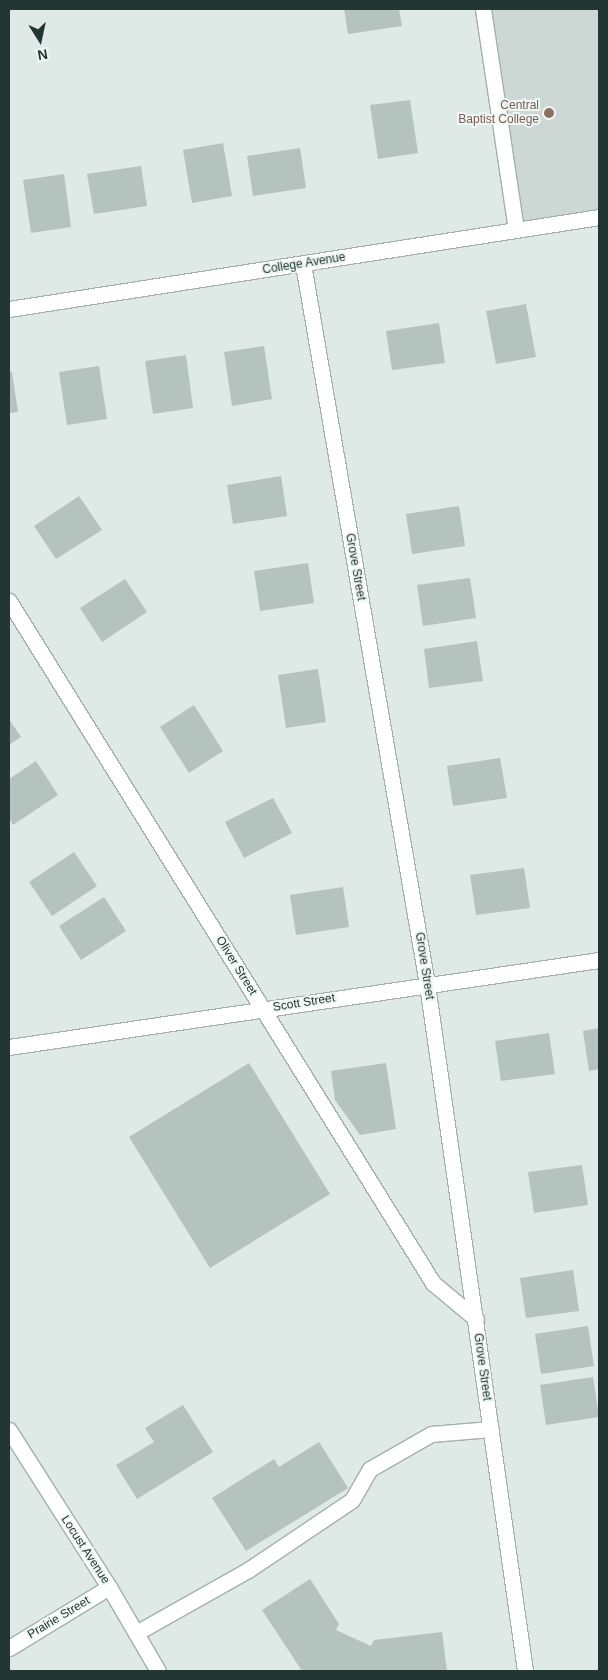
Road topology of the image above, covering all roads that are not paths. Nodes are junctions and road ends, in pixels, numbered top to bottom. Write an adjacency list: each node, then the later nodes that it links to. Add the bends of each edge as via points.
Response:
1 (484, 9): 3 (street)
2 (599, 217): 3 (street, College Avenue)
3 (516, 230): 4 (street, College Avenue)
4 (303, 264): 5 (street, College Avenue); 8 (street, Grove Street)
5 (9, 310)
6 (9, 601): 9 (street, Oliver Street)
7 (599, 960): 8 (street, Scott Street)
8 (427, 984): 9 (street, Scott Street); 11 (street, Grove Street)
9 (262, 1009): 10 (street, Scott Street); 11 (street, Oliver Street, via 433,1283)
10 (9, 1047)
11 (476, 1319): 12 (street, Grove Street)
12 (491, 1429): 15 (street, via 432,1434 370,1469 352,1500 248,1570); 18 (street, Grove Street)
13 (9, 1430): 14 (street, Locust Avenue)
14 (109, 1587): 15 (street, Locust Avenue); 16 (street, Prairie Street)
15 (136, 1634): 17 (street, Locust Avenue)
16 (9, 1648)
17 (154, 1670)
18 (525, 1671)

